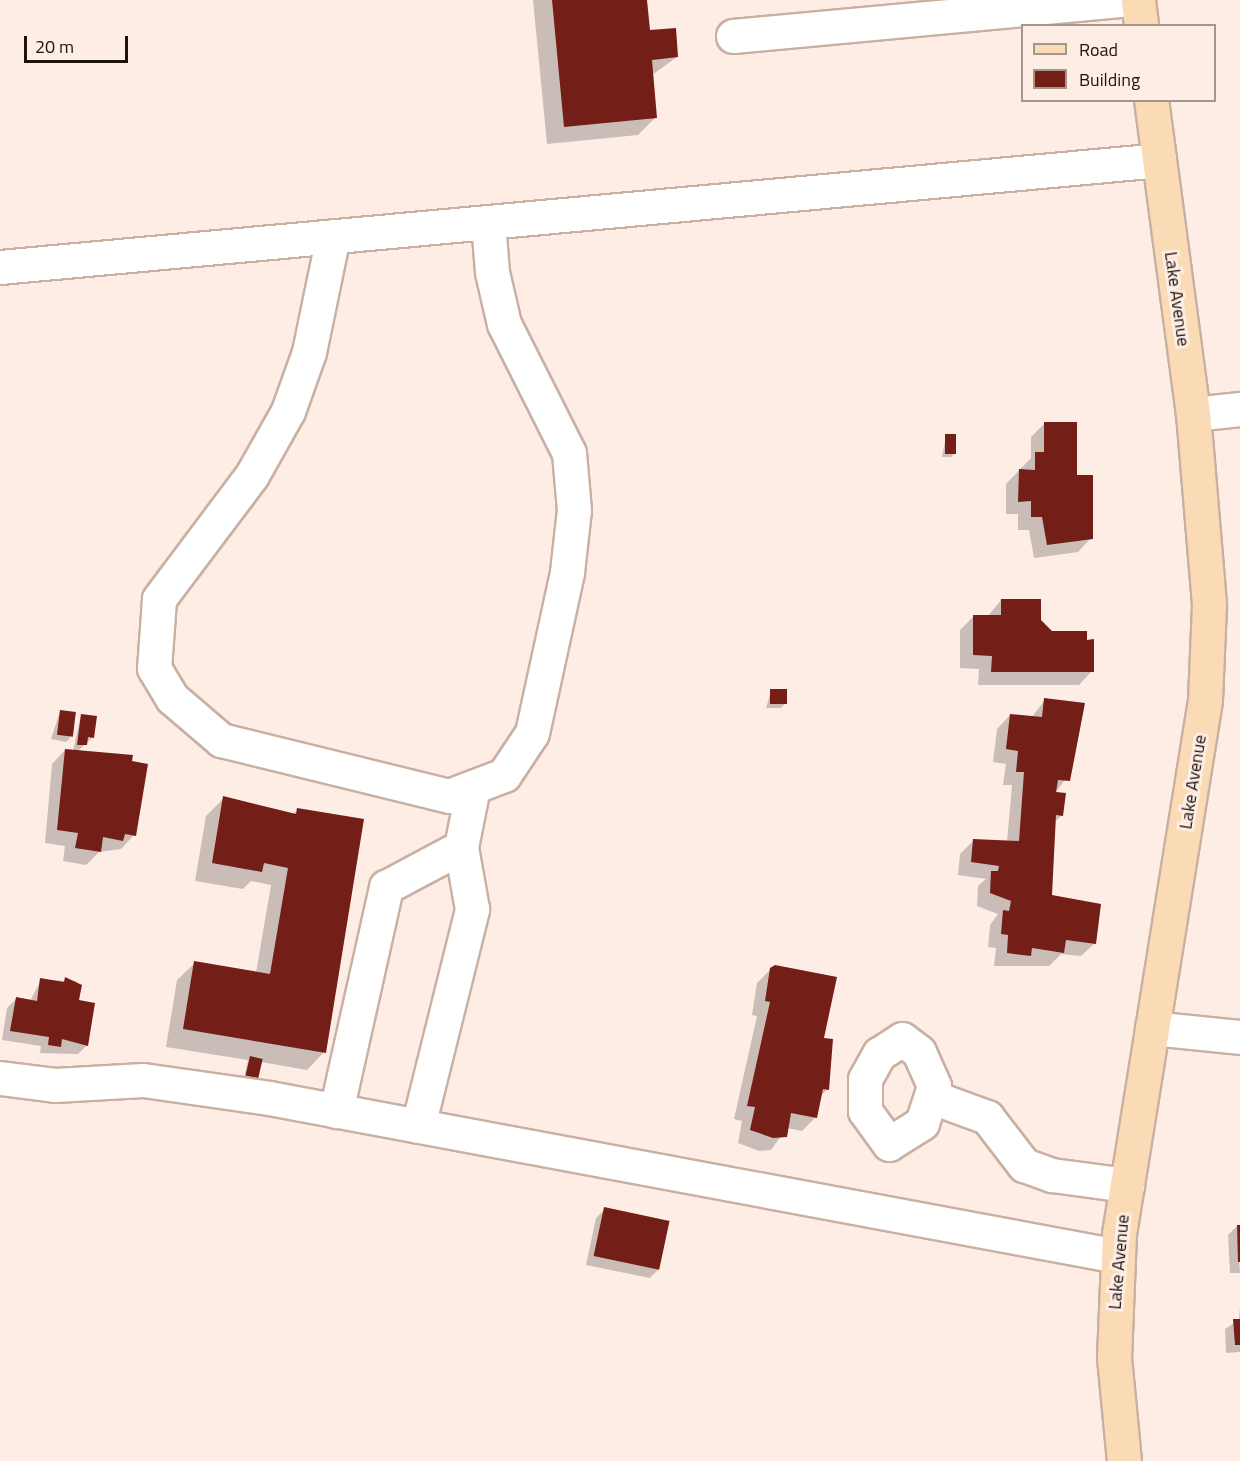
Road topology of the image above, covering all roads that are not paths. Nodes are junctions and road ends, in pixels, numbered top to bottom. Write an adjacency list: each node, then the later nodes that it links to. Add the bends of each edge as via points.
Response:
1 (1122, 0): 3 (street)
2 (1138, 0): 4 (main road)
3 (825, 14): 5 (street)
4 (1141, 24)
5 (733, 36)
6 (1151, 102): 7 (main road, Lake Avenue)
7 (1159, 160): 8 (street); 12 (main road, Lake Avenue)
8 (488, 222): 9 (street); 13 (street, via 492,272 504,324 569,453 574,510 567,572 532,733 504,775)
9 (333, 236): 10 (street); 13 (street, via 309,352 288,411 252,475 159,599 154,668 172,698 222,740 449,796)
10 (0, 267)
11 (1240, 409): 12 (street)
12 (1193, 414): 15 (main road, Lake Avenue, via 1209,604 1205,700)
13 (473, 787): 14 (street)
14 (461, 847): 19 (street, via 386,886); 20 (street, via 472,909)
15 (1152, 1028): 16 (street); 21 (main road, Lake Avenue)
16 (1240, 1037)
17 (0, 1078): 19 (street, via 55,1085 143,1080)
18 (933, 1096): 21 (street, via 987,1117 1024,1165 1052,1175)
19 (336, 1111): 20 (street)
20 (418, 1126): 22 (street)
21 (1127, 1185): 22 (main road, Lake Avenue)
22 (1117, 1256): 23 (main road, Lake Avenue, via 1114,1358)
23 (1124, 1461)

